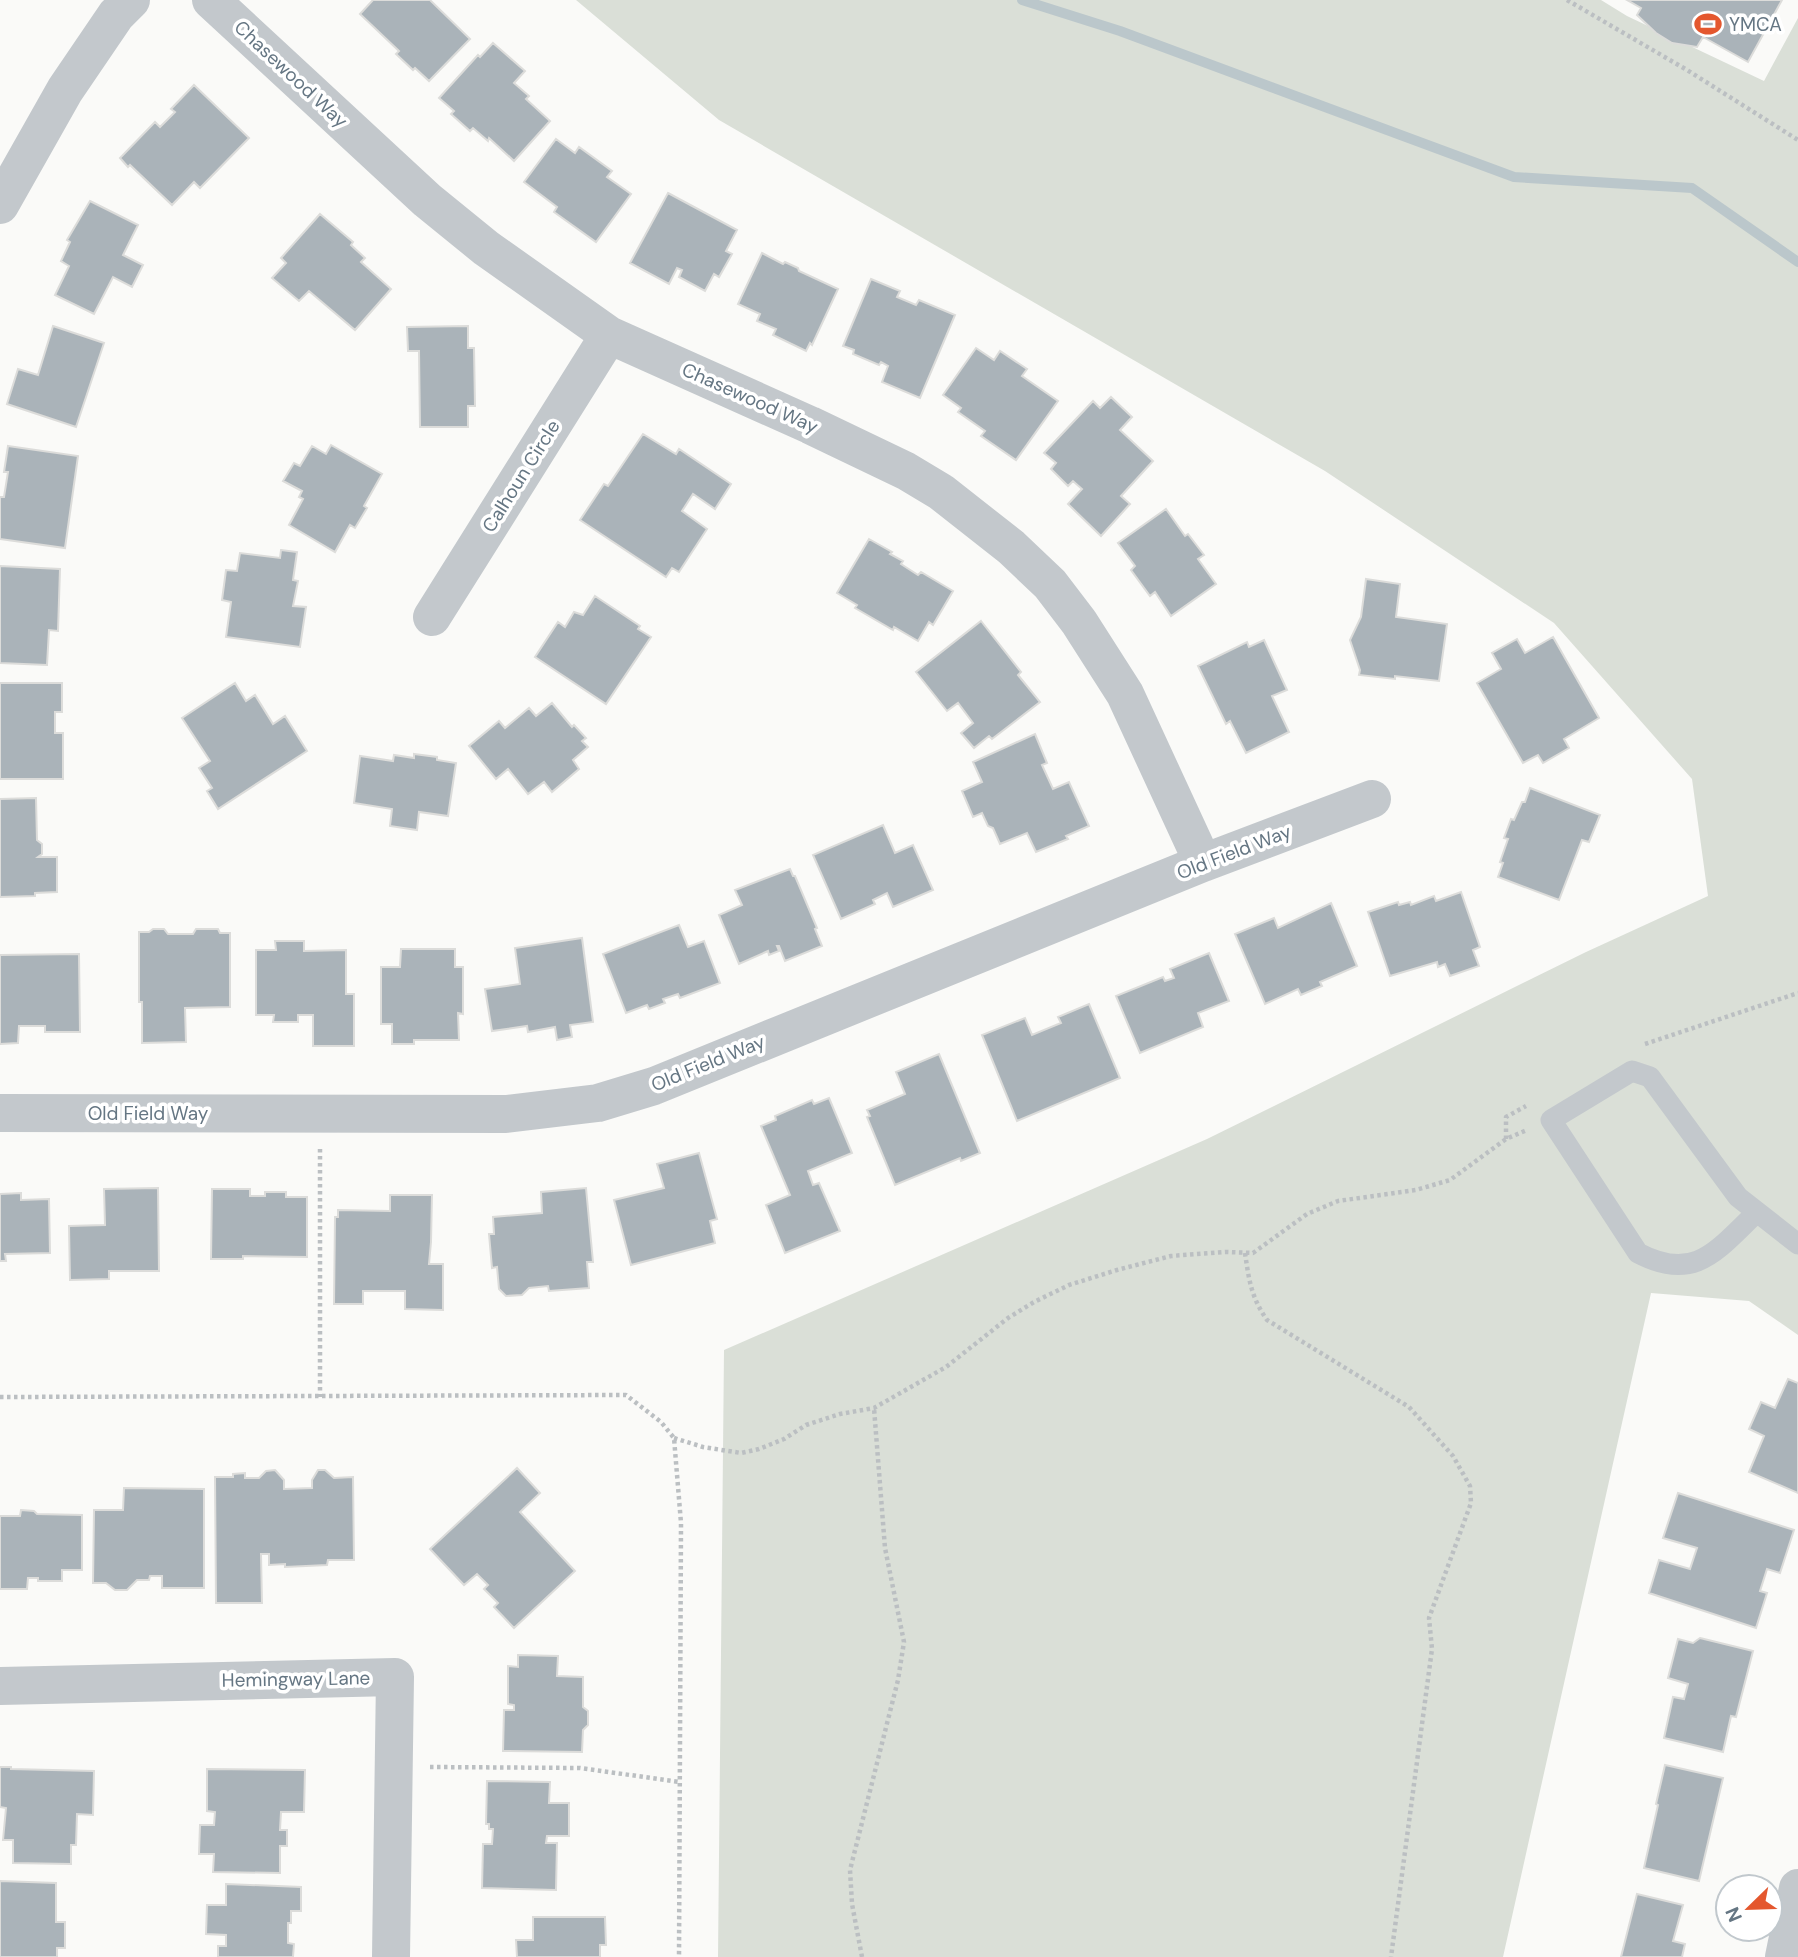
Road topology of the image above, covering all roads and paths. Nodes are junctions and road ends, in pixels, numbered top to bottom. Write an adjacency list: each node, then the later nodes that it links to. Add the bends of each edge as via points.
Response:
1 (131, 0): 5 (street, via 65,90)
2 (211, 0): 6 (street, Chasewood Way, via 427,200)
3 (1567, 0): 4 (path)
4 (1798, 140)
5 (0, 205)
6 (609, 335): 7 (street, Calhoun Circle); 9 (street, Chasewood Way, via 906,471 941,492 1011,547 1072,612 1125,694)
7 (432, 617)
8 (1372, 799): 9 (street, Old Field Way)
9 (1203, 863): 11 (street, Old Field Way, via 654,1086 598,1103 506,1114)
10 (0, 1113): 11 (street, Old Field Way)
11 (320, 1114): 17 (path)
12 (1551, 1120): 13 (lane, via 1632,1070 1650,1077 1738,1197); 13 (lane, via 1638,1253 1656,1262 1683,1266 1700,1261); 15 (path, via 1506,1139 1450,1180 1416,1190 1338,1201 1307,1214 1253,1253)
13 (1756, 1213): 14 (lane)
14 (1798, 1244)
15 (1245, 1253): 18 (path, via 1171,1256 1069,1285 1025,1307 946,1367); 27 (path, via 1251,1291 1267,1320 1409,1407 1453,1456 1470,1486 1471,1503 1429,1618 1432,1649)
16 (0, 1397): 17 (path)
17 (320, 1397): 19 (path, via 626,1395 662,1422)
18 (874, 1408): 19 (path, via 806,1424 784,1439 741,1453); 26 (path, via 885,1548 904,1642 850,1870)
19 (674, 1438): 22 (path, via 681,1523)
20 (0, 1686): 21 (street, Hemingway Lane, via 395,1676)
21 (394, 1765): 22 (path, via 580,1768); 24 (street, Hemingway Lane)
22 (680, 1782): 25 (path)
23 (1798, 1888): 28 (street)
24 (391, 1957)
25 (680, 1957)
26 (862, 1957)
27 (1391, 1957)
28 (1784, 1957)

